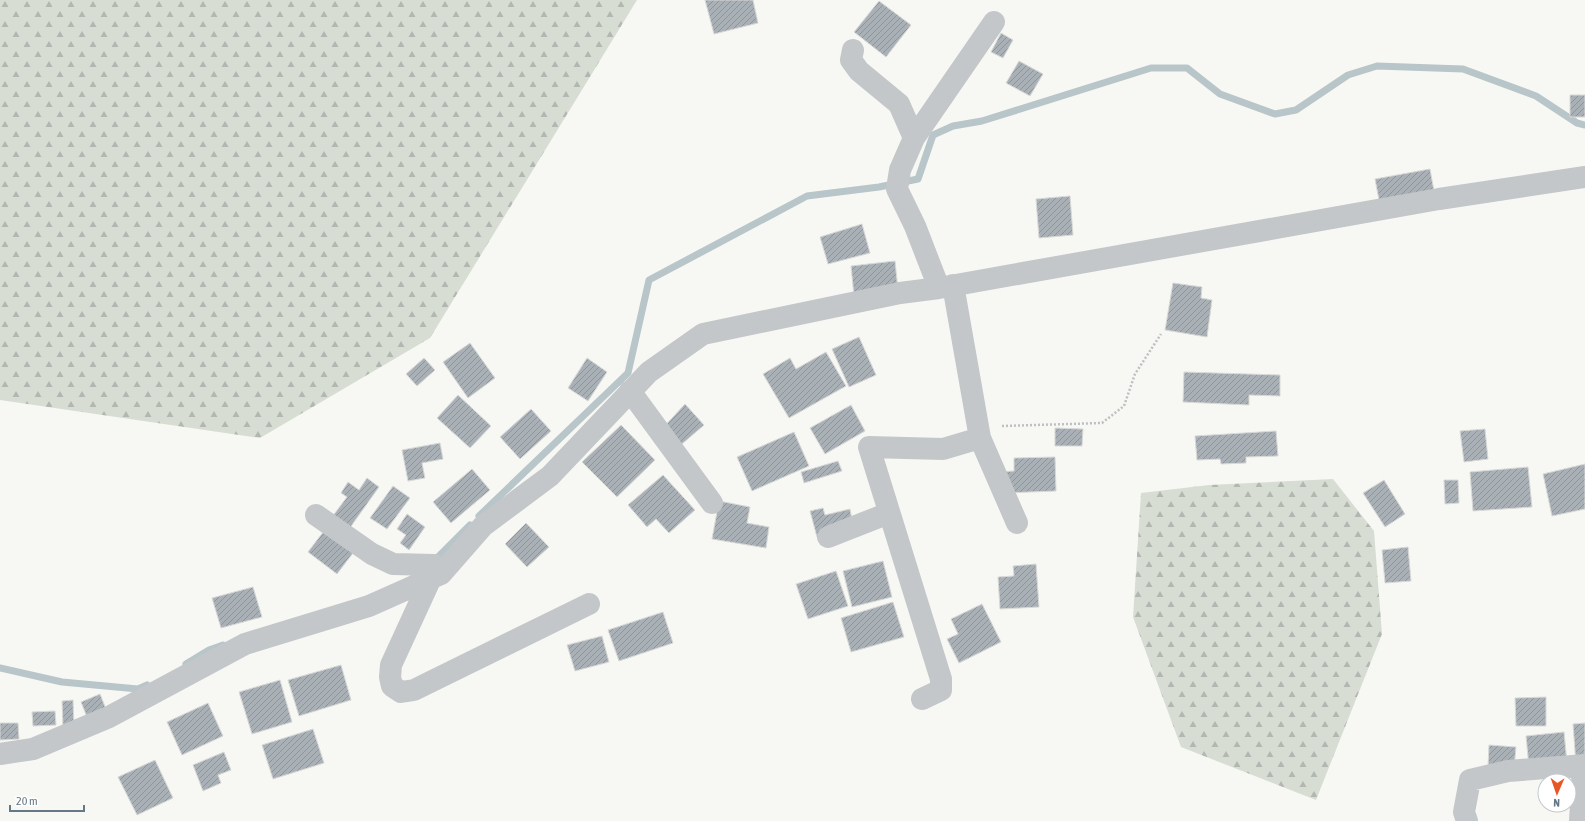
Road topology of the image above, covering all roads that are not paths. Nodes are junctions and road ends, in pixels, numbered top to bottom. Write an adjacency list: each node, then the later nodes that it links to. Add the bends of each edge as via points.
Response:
1 (994, 22): 3 (street)
2 (853, 50): 3 (street, via 851,60 859,71 899,104)
3 (914, 138): 5 (street, via 899,180 915,226)
4 (1585, 177): 5 (street, via 1439,200)
5 (946, 287): 6 (street, via 900,293 703,334 649,372); 7 (street)
6 (630, 391): 8 (street); 13 (street, via 550,476 483,526)
7 (980, 438): 9 (street, via 943,449 869,447); 11 (street)
8 (712, 503)
9 (889, 513): 12 (street); 15 (street, via 941,679 941,690)
10 (316, 515): 13 (street, via 372,554 393,564)
11 (1017, 523)
12 (828, 536)
13 (435, 572): 14 (street, via 391,665 392,686 401,692 414,690); 16 (street, via 369,606 245,644 109,717 33,749)
14 (588, 604)
15 (922, 699)
16 (0, 754)
17 (1584, 765): 18 (street, via 1508,771 1470,780 1464,812); 19 (street)
18 (1467, 821)
19 (1580, 821)

